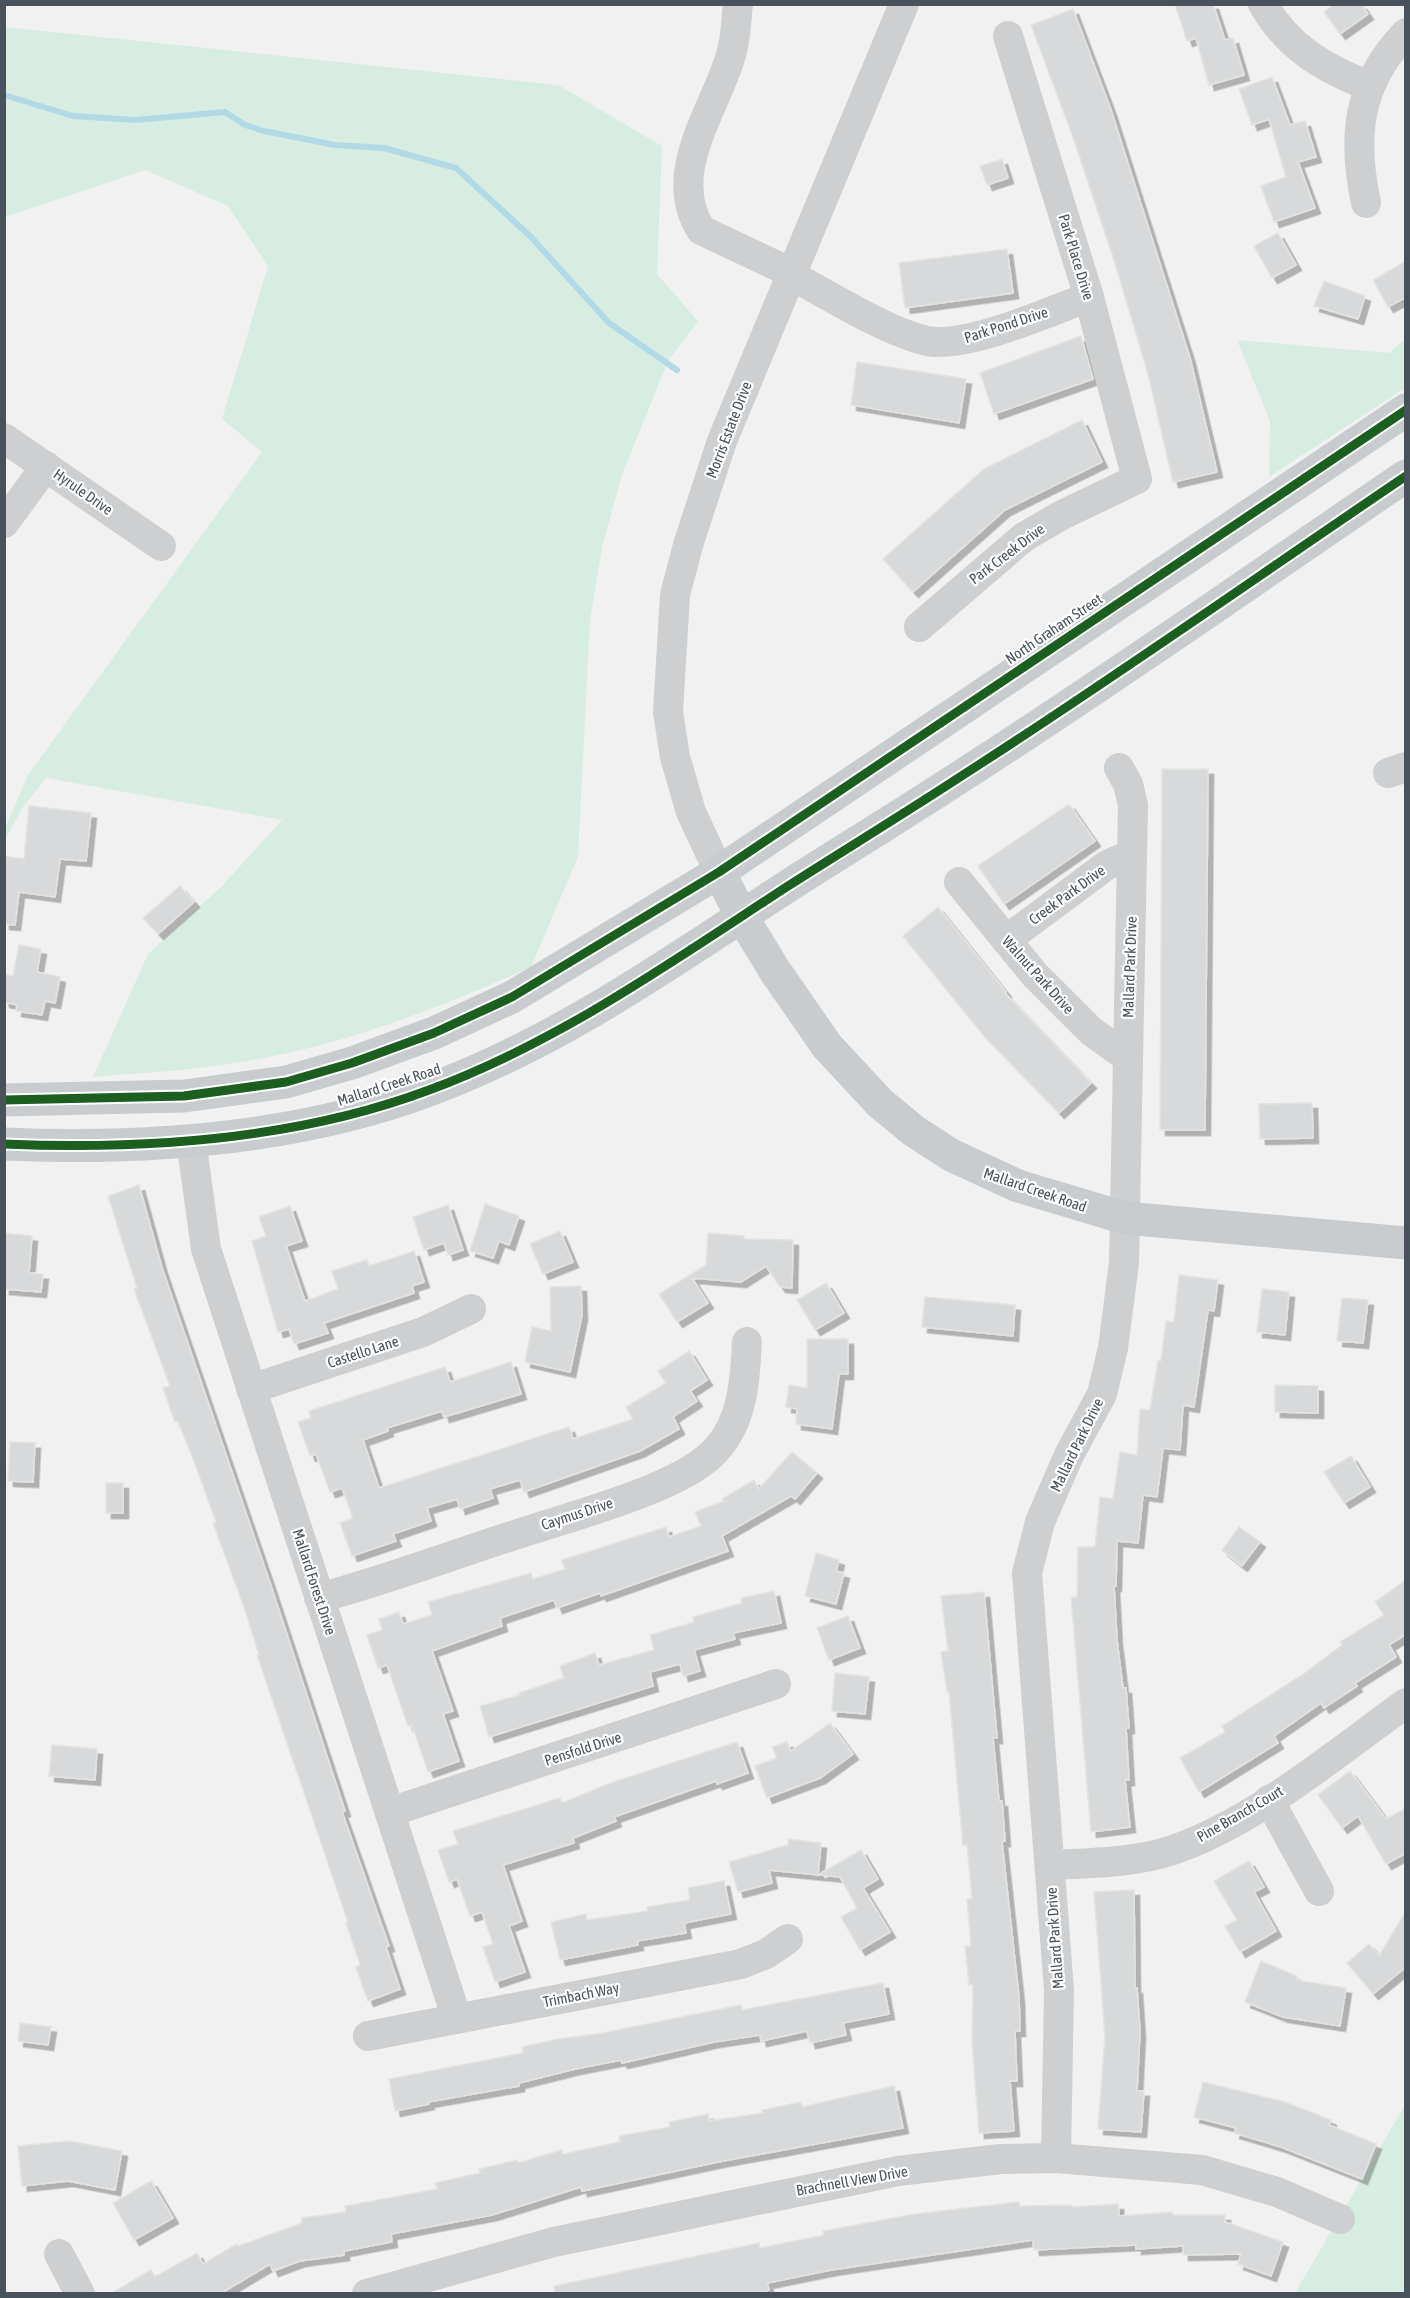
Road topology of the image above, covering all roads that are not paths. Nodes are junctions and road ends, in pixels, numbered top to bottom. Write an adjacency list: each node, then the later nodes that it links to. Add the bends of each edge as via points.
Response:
1 (738, 4): 8 (street, Park Pond Drive, via 731,54 694,148 689,203 701,230)
2 (904, 4): 8 (street, Morris Estate Drive)
3 (1263, 4): 6 (street, via 1275,25 1310,57)
4 (1406, 33): 6 (street, via 1393,46)
5 (1008, 36): 9 (street, Park Place Drive)
6 (1369, 86): 7 (street, via 1358,151)
7 (1366, 203)
8 (792, 274): 9 (street, Park Pond Drive, via 870,318 928,341 962,340); 20 (street, Morris Estate Drive, via 722,441 675,595 669,712 675,757 691,812)
9 (1089, 297): 14 (street, Park Place Drive)
10 (1406, 410): 20 (main road, North Graham Street)
11 (4, 438): 12 (street, Hyrule Drive)
12 (46, 466): 15 (street); 16 (street, Hyrule Drive)
13 (1406, 476): 22 (main road, via 966,774)
14 (1137, 479): 17 (street, Park Creek Drive, via 1024,537)
15 (4, 523)
16 (161, 546)
17 (919, 627)
18 (1119, 768): 19 (street, Mallard Park Drive, via 1133,805)
19 (1132, 854): 23 (street, Creek Park Drive, via 1107,865); 24 (street, Mallard Park Drive)
20 (720, 872): 22 (main road, Mallard Creek Road); 25 (main road, via 512,997 434,1033 352,1063 286,1082 184,1096)
21 (959, 882): 23 (street, Walnut Park Drive)
22 (742, 917): 26 (main road, Mallard Creek Road, via 567,1026 496,1063 368,1110); 28 (main road, Mallard Creek Road, via 827,1046 880,1102 914,1131 980,1171)
23 (1006, 940): 24 (street, Walnut Park Drive, via 1063,1004)
24 (1127, 1057): 28 (street, Mallard Park Drive)
25 (4, 1100)
26 (191, 1140): 27 (main road, Mallard Creek Road); 32 (street, Mallard Forest Drive, via 206,1249)
27 (4, 1144)
28 (1125, 1218): 29 (main road, Mallard Creek Road); 38 (street, Mallard Park Drive, via 1124,1263 1107,1378 1040,1522 1027,1573)
29 (1406, 1243)
30 (471, 1309): 32 (street, Castello Lane, via 423,1332)
31 (747, 1342): 33 (street, Caymus Drive, via 745,1389 732,1428 711,1455 686,1473 619,1501)
32 (251, 1389): 33 (street, Mallard Forest Drive)
33 (319, 1598): 37 (street, Mallard Forest Drive)
34 (776, 1684): 37 (street, Pensfold Drive)
35 (1406, 1703): 36 (street, Pine Branch Court)
36 (1269, 1800): 38 (street, Pine Branch Court, via 1207,1836 1172,1850 1145,1857); 39 (street)
37 (390, 1812): 41 (street, Mallard Forest Drive)
38 (1050, 1865): 43 (street, Mallard Park Drive, via 1059,1990)
39 (1319, 1891)
40 (788, 1939): 41 (street, Trimbach Way, via 741,1964)
41 (457, 2019): 42 (street, Trimbach Way)
42 (368, 2036)
43 (1056, 2158): 44 (street, Brachnell View Drive, via 1202,2170 1277,2192); 47 (street, Brachnell View Drive, via 1001,2158 898,2171 804,2189 554,2242)
44 (1340, 2219)
45 (59, 2254): 46 (street)
46 (80, 2294)
47 (367, 2294)

